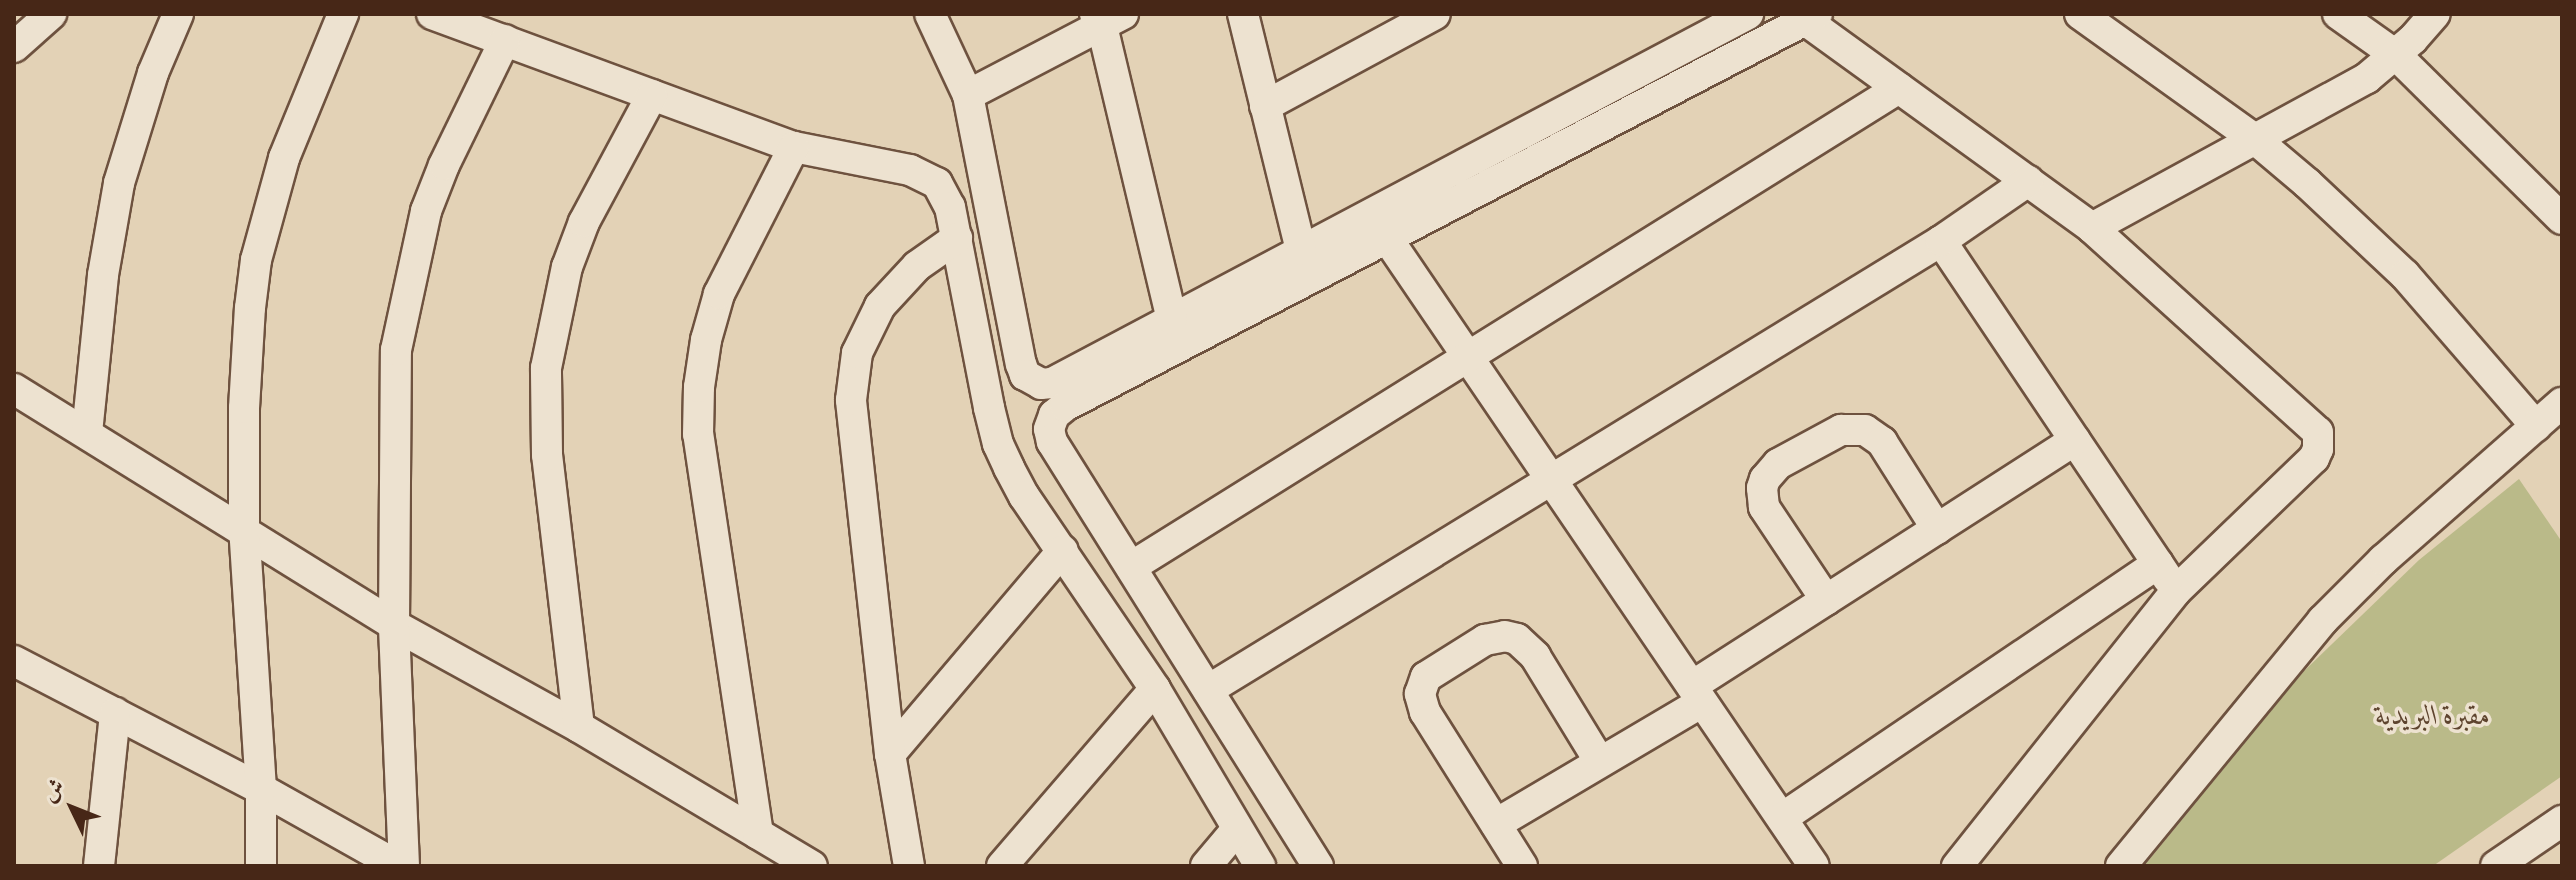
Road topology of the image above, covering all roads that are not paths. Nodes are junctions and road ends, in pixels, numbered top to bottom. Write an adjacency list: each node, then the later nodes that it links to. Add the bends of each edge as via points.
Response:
1 (51, 14): 15 (street)
2 (178, 14): 35 (street, via 153,73 119,183 103,275)
3 (343, 14): 38 (street, via 284,158 256,260 246,355)
4 (432, 14): 14 (street)
5 (930, 14): 19 (street)
6 (1243, 14): 20 (street)
7 (1435, 14): 20 (street)
8 (1748, 14): 29 (street)
9 (2080, 14): 21 (street)
10 (2338, 14): 16 (street)
11 (2435, 14): 16 (street)
12 (1811, 17): 17 (street); 27 (street)
13 (1107, 18): 19 (street); 30 (street)
14 (505, 40): 18 (street); 45 (street, via 426,211 403,306 394,400)
15 (14, 47)
16 (2396, 55): 21 (street, via 2367,78); 24 (street)
17 (1899, 88): 23 (street); 31 (street)
18 (652, 95): 22 (street); 51 (street, via 584,222 567,267 546,368 547,455)
19 (968, 95): 30 (street, via 1025,375 1041,384 1052,383)
20 (1265, 106): 29 (street)
21 (2256, 140): 25 (street); 34 (street, via 2405,275)
22 (794, 147): 26 (street, via 930,178 947,197); 59 (street, via 719,294 699,387 698,434)
23 (2028, 181): 25 (street); 28 (street)
24 (2562, 219)
25 (2092, 228): 43 (street, via 2318,432 2314,458)
26 (957, 238): 40 (street, via 998,444 1024,496); 52 (street, via 917,266 888,296 865,332 853,375 851,400)
27 (1387, 238): 31 (street); 42 (street, via 1054,415 1052,442)
28 (1941, 241): 36 (street); 37 (street)
29 (1301, 250): 30 (street)
30 (1172, 319)
31 (1468, 357): 37 (street); 42 (street)
32 (14, 389): 35 (street)
33 (2562, 403): 34 (street)
34 (2536, 426): 72 (street, via 2323,620)
35 (87, 433): 38 (street)
36 (2075, 440): 39 (street); 41 (street)
37 (1552, 480): 48 (street); 49 (street)
38 (244, 529): 45 (street); 54 (street)
39 (1937, 529): 44 (street); 44 (street, via 1882,442 1865,430 1841,430 1778,464 1762,488 1764,507)
40 (1063, 550): 47 (street); 52 (street)
41 (2158, 563): 43 (street); 55 (street)
42 (1131, 567): 48 (street)
43 (2176, 591): 71 (street)
44 (1826, 600): 49 (street)
45 (394, 625): 51 (street); 62 (street)
46 (14, 661): 50 (street)
47 (1155, 689): 58 (street); 65 (street)
48 (1208, 690): 68 (street)
49 (1697, 694): 53 (street); 55 (street)
50 (115, 713): 54 (street); 60 (street)
51 (579, 727): 59 (street)
52 (890, 754): 64 (street)
53 (1600, 762): 57 (street); 57 (street, via 1535,656 1517,639 1493,637 1440,666 1422,685 1421,703)
54 (261, 789): 61 (street); 62 (street)
55 (1782, 818): 70 (street)
56 (2562, 821): 73 (street)
57 (1496, 824): 69 (street)
58 (1237, 829): 66 (street); 67 (street)
59 (758, 834): 63 (street)
60 (99, 866)
61 (261, 866)
62 (401, 866)
63 (812, 866)
64 (909, 866)
65 (1002, 866)
66 (1206, 866)
67 (1260, 866)
68 (1318, 866)
69 (1522, 866)
70 (1814, 866)
71 (1957, 866)
72 (2121, 866)
73 (2496, 866)

